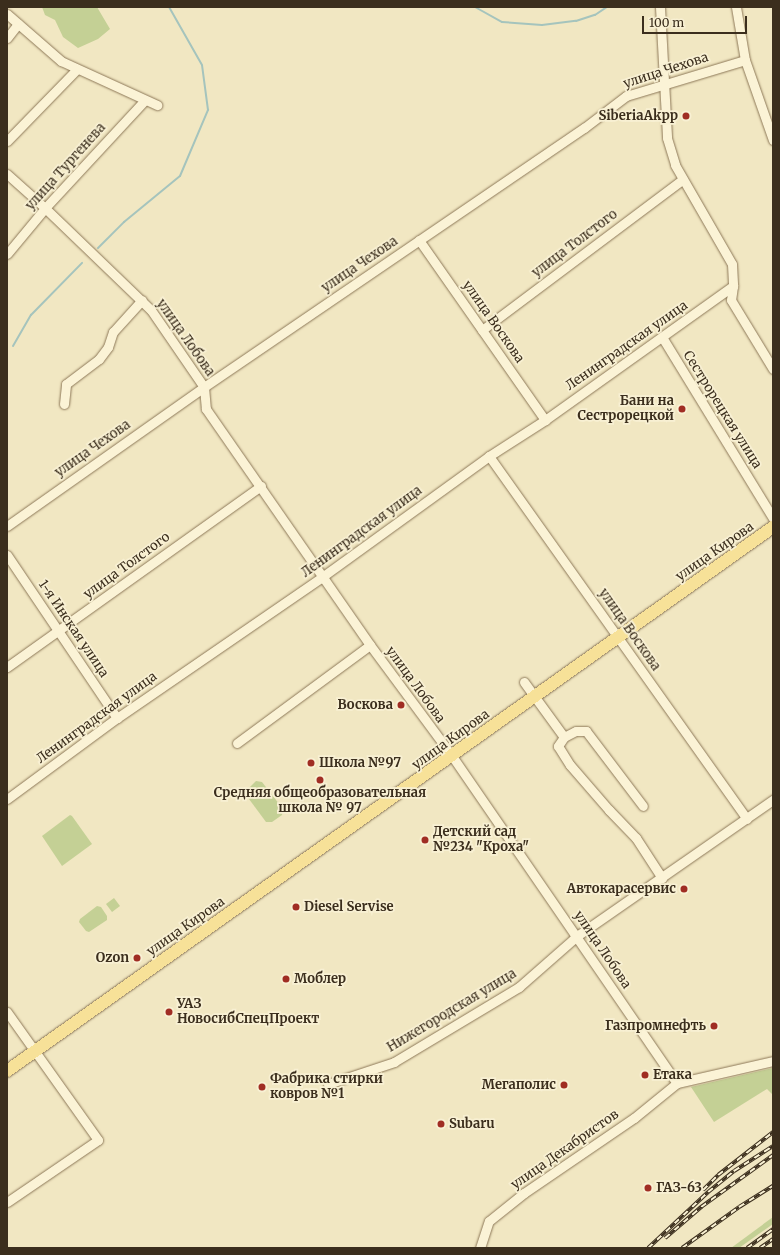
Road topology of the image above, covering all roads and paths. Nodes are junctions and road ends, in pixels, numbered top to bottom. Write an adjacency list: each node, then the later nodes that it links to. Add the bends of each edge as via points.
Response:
1 (660, 7): 8 (street)
2 (737, 7): 6 (street)
3 (7, 14): 4 (street)
4 (18, 24): 5 (street); 7 (street, via 61,61)
5 (7, 38)
6 (745, 60): 8 (street, улица Чехова); 11 (street)
7 (78, 69): 9 (street); 12 (street)
8 (666, 83): 14 (street, via 667,138 675,165); 16 (street, улица Чехова, via 626,96 584,128)
9 (145, 100): 10 (street); 15 (street, улица Тургенева)
10 (157, 105)
11 (773, 140)
12 (7, 141)
13 (7, 174): 15 (street, улица Лобова)
14 (683, 179): 18 (street, via 732,264); 20 (street, улица Толстого)
15 (46, 208): 17 (street, улица Тургенева); 19 (street, улица Лобова)
16 (419, 240): 20 (street, улица Воскова); 23 (street, улица Чехова)
17 (7, 254)
18 (733, 286): 21 (street, Ленинградская улица); 22 (street, via 731,300)
19 (142, 300): 23 (street, улица Лобова); 24 (street, улица Лобова, via 113,332 108,347 99,359 66,384)
20 (482, 330): 25 (street, улица Воскова)
21 (662, 337): 25 (street, Ленинградская улица); 28 (street, Сестрорецкая улица)
22 (773, 369)
23 (204, 387): 27 (street, улица Лобова, via 206,409); 29 (street, улица Чехова)
24 (64, 404)
25 (545, 420): 26 (street, Ленинградская улица)
26 (490, 456): 32 (street, Ленинградская улица); 34 (street, улица Воскова)
27 (261, 486): 32 (street, улица Лобова); 33 (street, улица Толстого)
28 (773, 518)
29 (7, 526)
30 (773, 527): 34 (main road, улица Кирова)
31 (7, 555): 33 (street, 1-я Инская улица)
32 (322, 577): 35 (street, улица Лобова); 39 (street, Ленинградская улица)
33 (58, 631): 36 (street, улица Толстого); 39 (street, 1-я Инская улица)
34 (618, 637): 38 (main road, улица Кирова); 46 (street, улица Воскова)
35 (370, 645): 41 (street); 42 (street, улица Лобова)
36 (7, 667)
37 (524, 682): 38 (street)
38 (534, 696): 40 (street); 42 (main road, улица Кирова)
39 (117, 718): 43 (street, Ленинградская улица)
40 (564, 737): 45 (street, via 576,731 586,731); 47 (street, via 558,746 570,765 636,838)
41 (238, 743)
42 (452, 756): 48 (street, улица Лобова); 50 (main road, улица Кирова)
43 (7, 799)
44 (773, 800): 46 (street, Нижегородская улица)
45 (643, 806)
46 (747, 818): 47 (street, Нижегородская улица)
47 (662, 878): 48 (street, Нижегородская улица)
48 (577, 936): 53 (street, улица Лобова); 54 (street, Нижегородская улица, via 519,987 394,1062)
49 (7, 1012): 50 (street)
50 (35, 1051): 52 (main road, улица Кирова); 55 (street, via 98,1140)
51 (773, 1061): 53 (street)
52 (7, 1071)
53 (677, 1083): 56 (street, улица Декабристов, via 634,1118 524,1193 489,1221)
54 (328, 1084)
55 (7, 1202)
56 (480, 1248)

